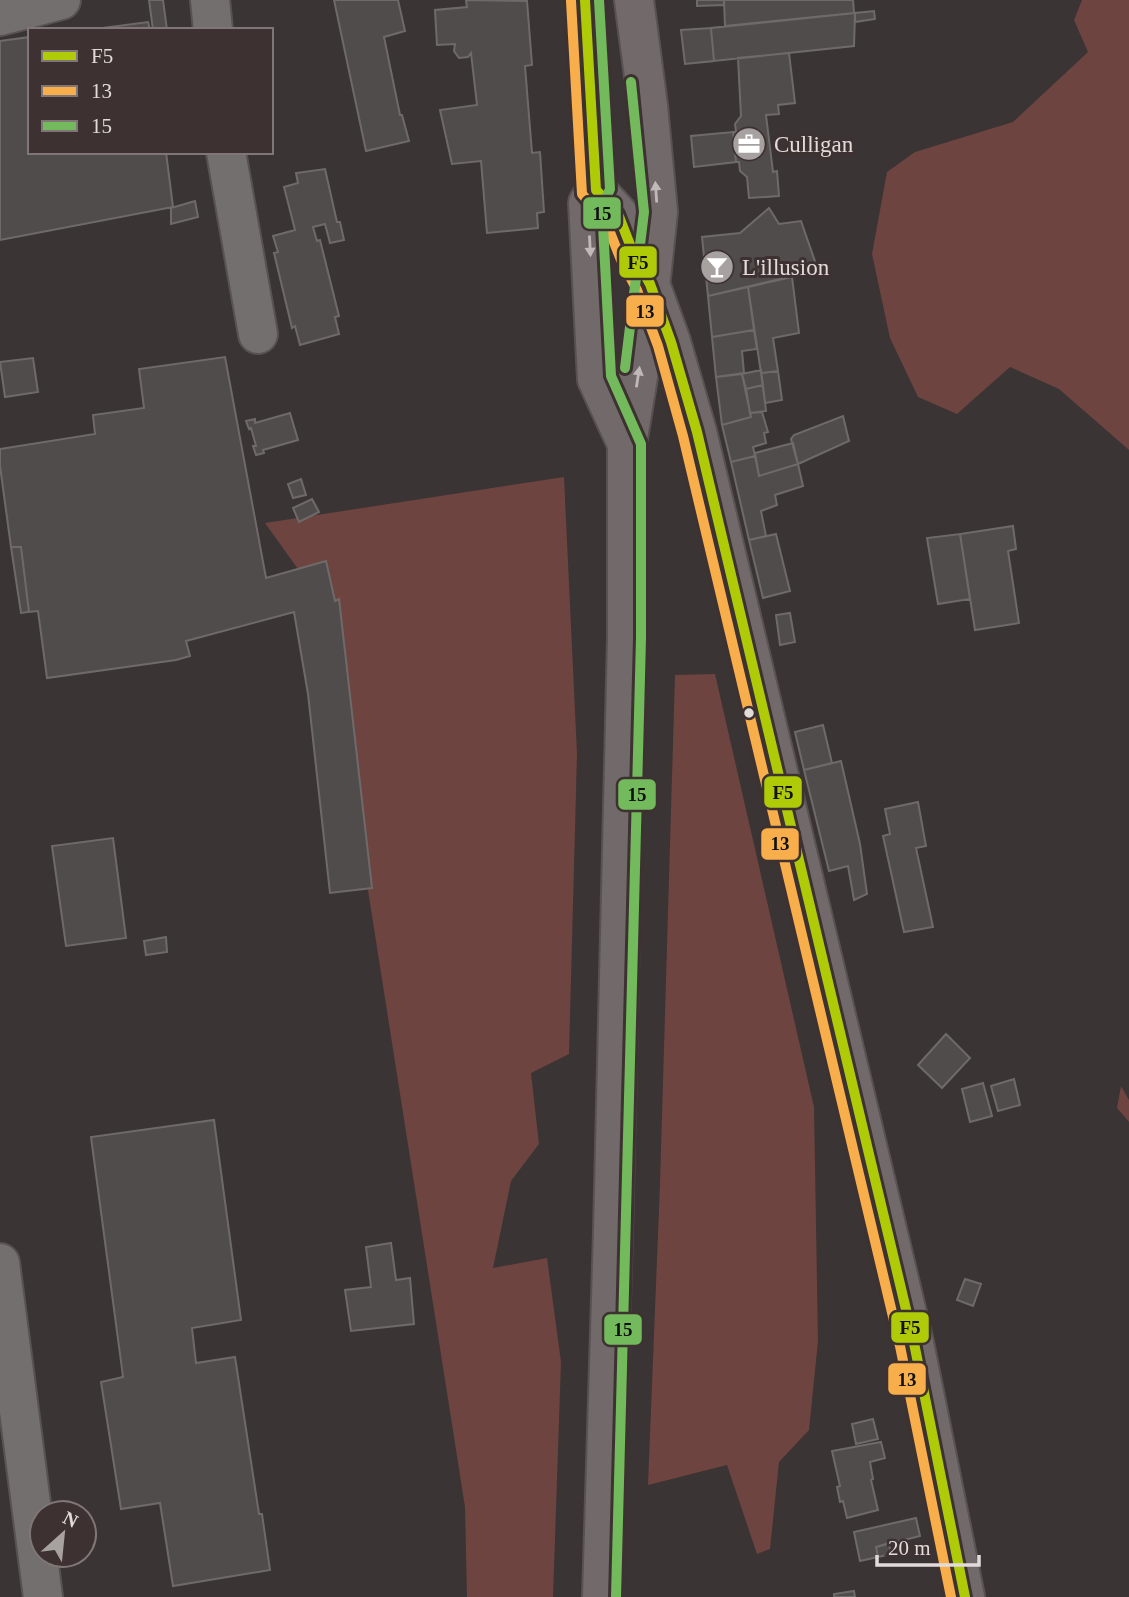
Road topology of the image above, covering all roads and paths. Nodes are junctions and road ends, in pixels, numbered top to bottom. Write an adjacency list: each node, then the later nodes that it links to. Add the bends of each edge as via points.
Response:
1 (61, 0): 5 (street)
2 (210, 0): 6 (street)
3 (585, 0): 8 (main road)
4 (634, 0): 9 (main road, one-way to 4, via 658,212)
5 (0, 16)
6 (213, 28)
7 (226, 154): 10 (street)
8 (596, 190): 9 (main road, via 618,214); 11 (main road, one-way to 11, via 588,203 597,379)
9 (650, 284): 11 (main road, one-way to 9); 15 (main road, via 697,432 914,1343)
10 (258, 334)
11 (627, 444): 14 (main road, via 626,694)
12 (0, 1263): 13 (street)
13 (43, 1597)
14 (602, 1597)
15 (965, 1597)

